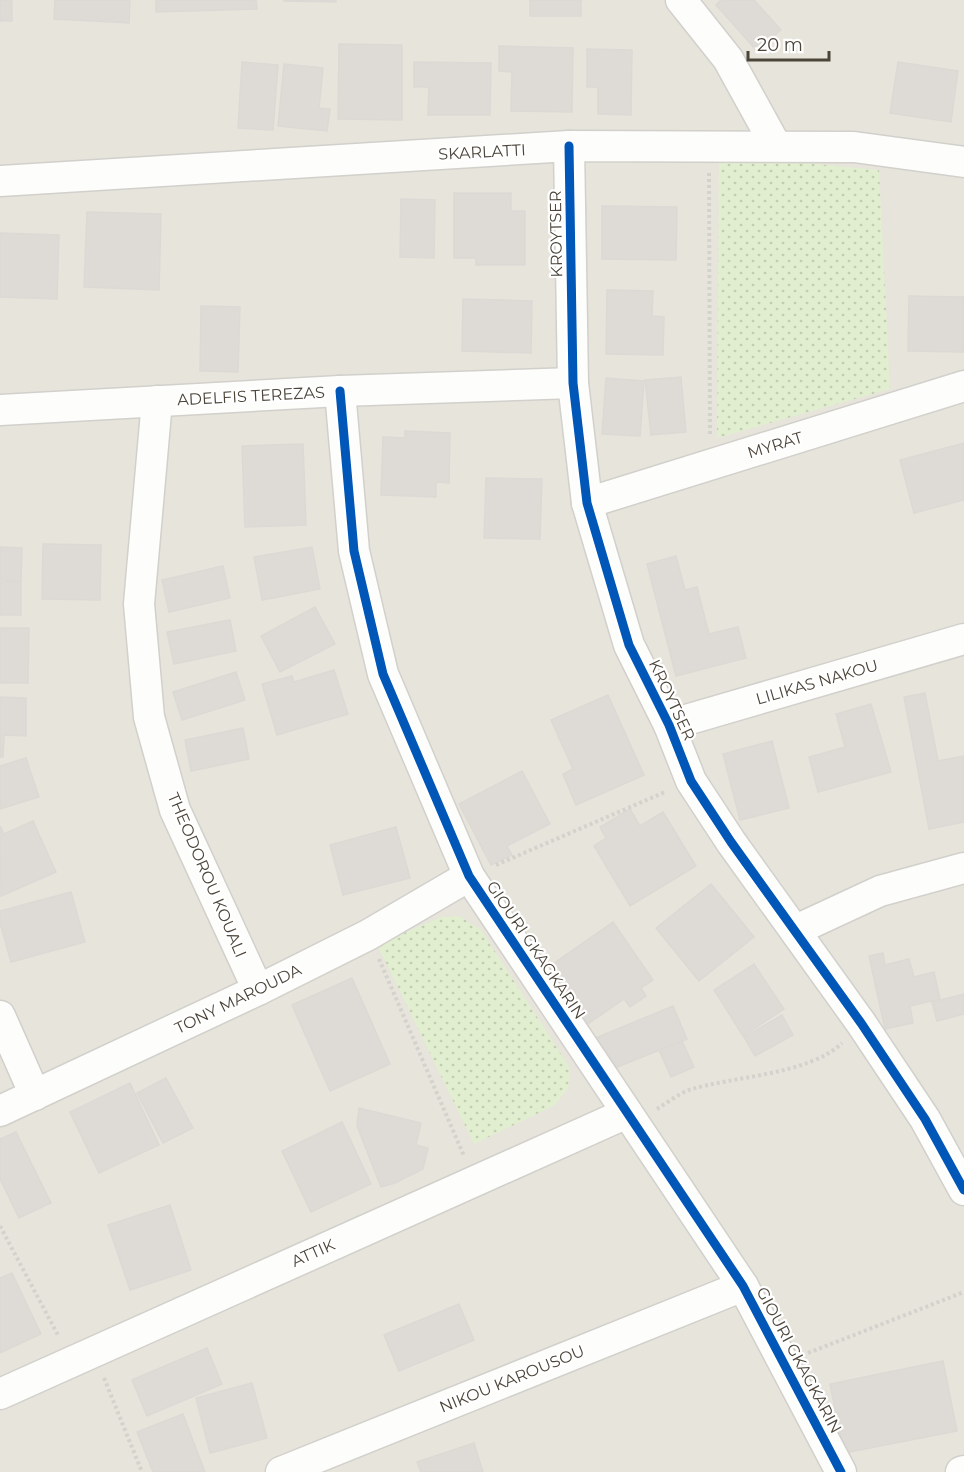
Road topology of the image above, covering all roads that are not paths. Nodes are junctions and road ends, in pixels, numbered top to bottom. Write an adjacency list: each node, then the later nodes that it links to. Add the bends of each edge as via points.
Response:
1 (681, 0): 3 (street, via 728,59)
2 (569, 146): 3 (street, SKARLATTI); 5 (street, SKARLATTI); 6 (street, KROYTSER)
3 (776, 146): 4 (street, SKARLATTI, via 854,147)
4 (964, 162)
5 (0, 181)
6 (573, 383): 8 (street, ADELFIS TEREZAS); 11 (street, KROYTSER)
7 (964, 386): 11 (street, MYRAT)
8 (340, 391): 9 (street, ADELFIS TEREZAS); 15 (street, GIOURI GKAGKARIN, via 354,551 383,674)
9 (157, 401): 10 (street, ADELFIS TEREZAS); 17 (street, THEODOROU KOUALI, via 139,604 149,717 175,810)
10 (0, 410)
11 (586, 503): 13 (street, KROYTSER, via 629,645)
12 (964, 639): 13 (street, LILIKAS NAKOU)
13 (669, 725): 16 (street, KROYTSER, via 691,781)
14 (964, 868): 16 (street, via 880,891)
15 (470, 876): 17 (street, TONY MAROUDA, via 368,935); 21 (street, GIOURI GKAGKARIN)
16 (796, 930): 22 (street, KROYTSER, via 925,1119)
17 (258, 990): 19 (street, TONY MAROUDA)
18 (0, 1016): 19 (street)
19 (35, 1095): 20 (street, TONY MAROUDA)
20 (0, 1111)
21 (631, 1118): 23 (street, GIOURI GKAGKARIN); 24 (street, ATTIK, via 475,1181)
22 (964, 1190)
23 (743, 1286): 25 (street, NIKOU KAROUSOU); 26 (street, GIOURI GKAGKARIN)
24 (0, 1394)
25 (280, 1472)
26 (841, 1472)

